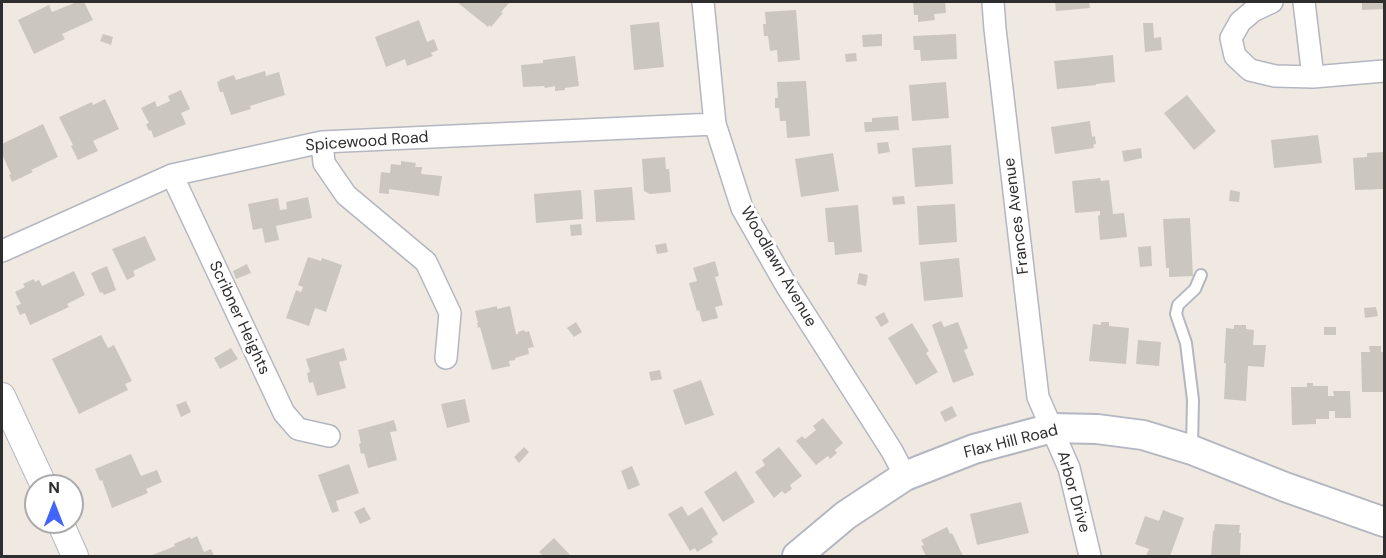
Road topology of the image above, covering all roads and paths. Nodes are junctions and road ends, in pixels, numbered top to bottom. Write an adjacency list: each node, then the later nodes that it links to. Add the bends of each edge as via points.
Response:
1 (703, 2): 7 (street, Woodlawn Avenue)
2 (993, 2): 14 (street, Frances Avenue, via 1038,398)
3 (1272, 2): 6 (street, via 1240,22 1231,38 1235,56 1250,70 1275,76)
4 (1304, 2): 6 (street)
5 (1384, 71): 6 (street)
6 (1313, 77)
7 (715, 124): 8 (street, Spicewood Road); 18 (street, Woodlawn Avenue, via 742,208)
8 (322, 142): 9 (street, Spicewood Road); 12 (street, via 324,163 346,195 426,262 450,313)
9 (172, 175): 10 (street, Spicewood Road); 15 (street, Scribner Heights, via 284,413 298,429)
10 (2, 251)
11 (1202, 275): 16 (lane, via 1195,289 1178,305 1176,314 1186,343 1193,400)
12 (446, 358)
13 (2, 396): 17 (street)
14 (1052, 428): 16 (main road, Flax Hill Road, via 1143,435); 18 (main road, Flax Hill Road, via 974,449); 23 (street, Arbor Drive, via 1069,468)
15 (329, 436)
16 (1192, 450): 19 (main road, Flax Hill Road)
17 (38, 474)
18 (905, 476): 22 (main road, Flax Hill Road, via 846,515)
19 (1384, 522)
20 (65, 534): 21 (street)
21 (75, 556)
22 (797, 556)
23 (1090, 556)

